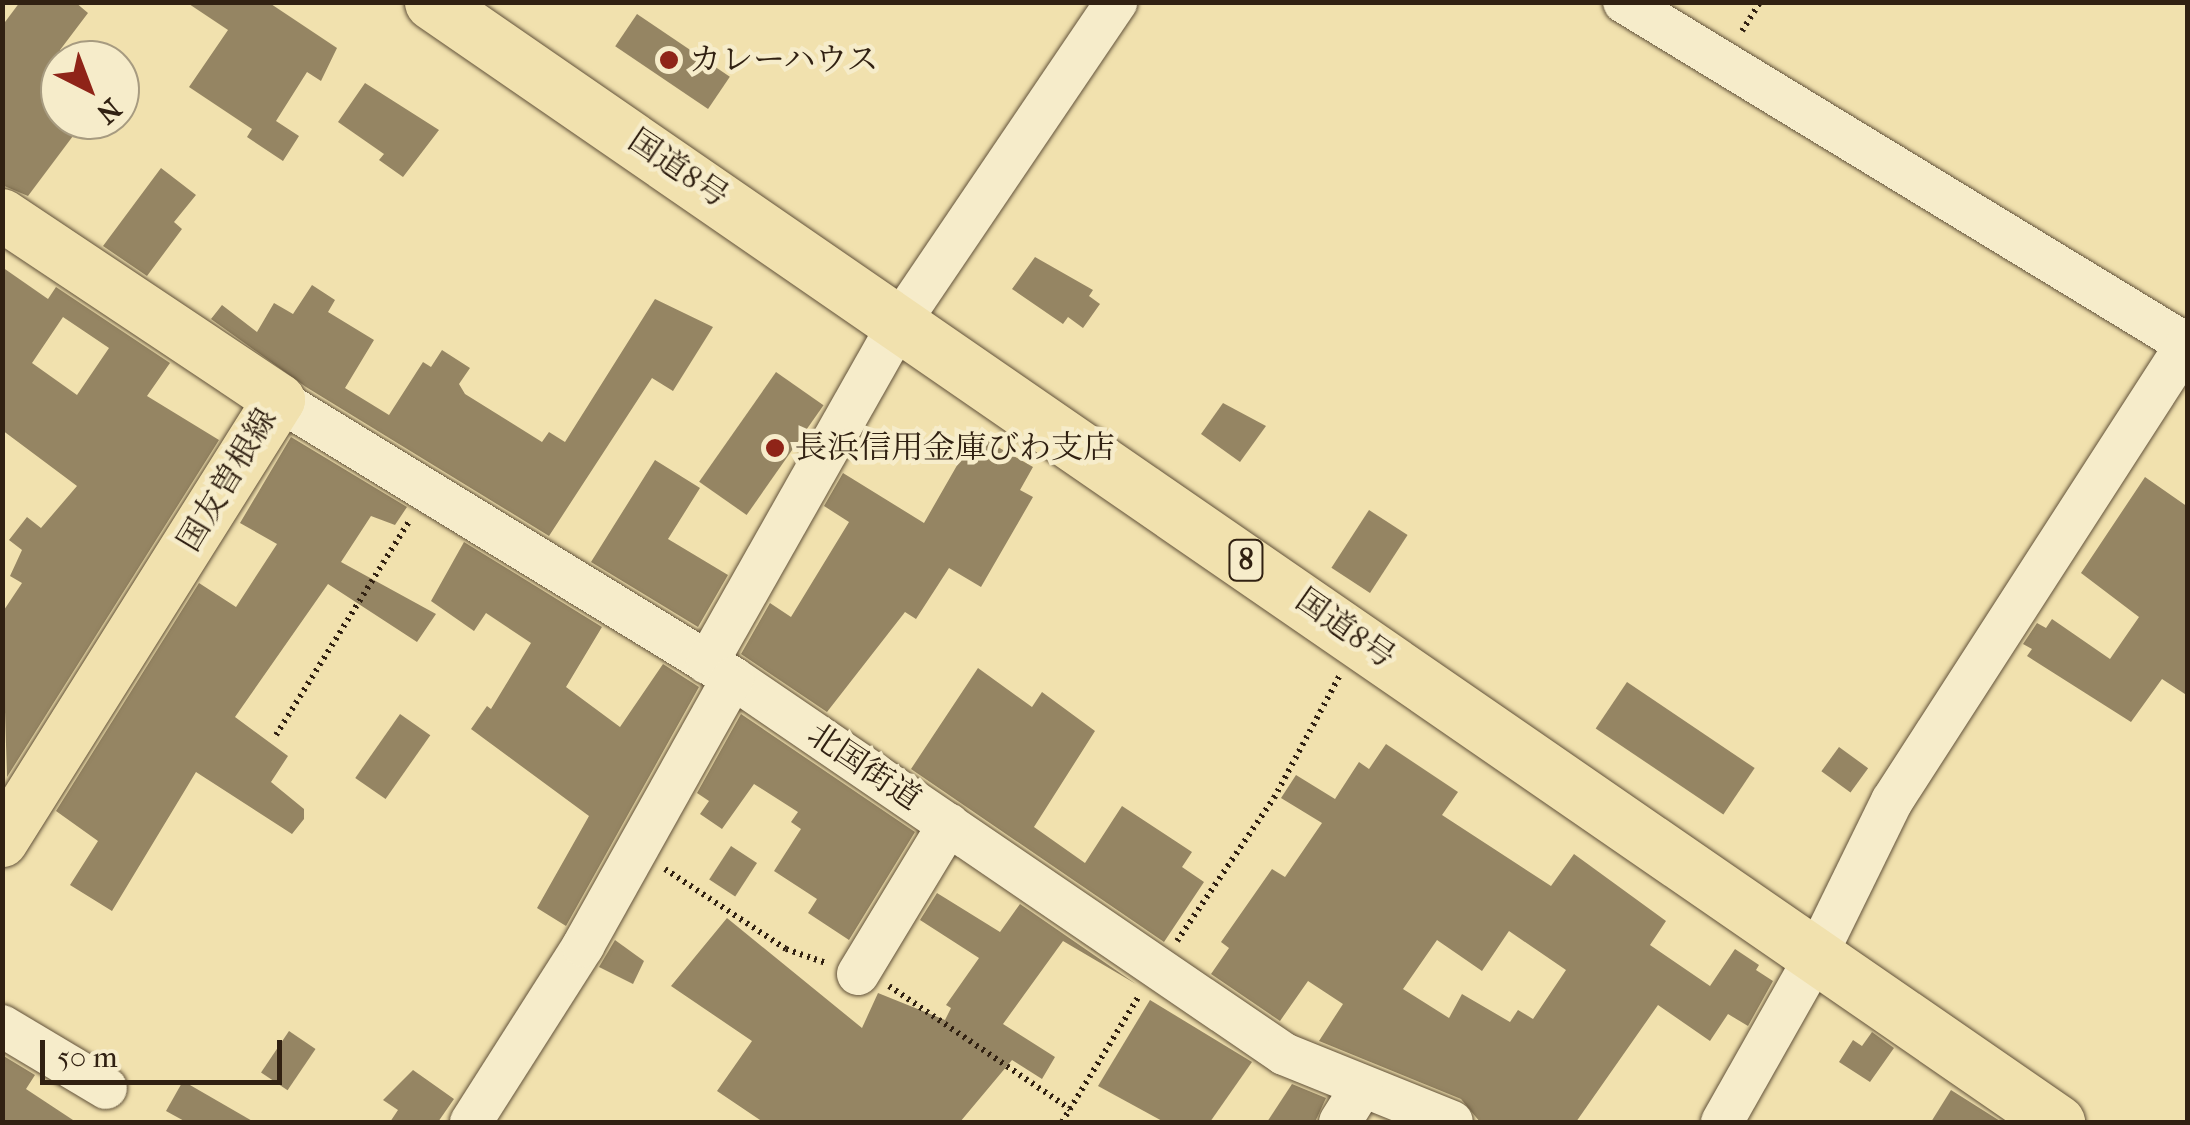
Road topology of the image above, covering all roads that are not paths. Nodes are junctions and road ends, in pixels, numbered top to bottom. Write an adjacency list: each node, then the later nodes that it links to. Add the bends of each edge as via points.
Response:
1 (432, 2): 5 (highway, 国道8号 / 8)
2 (1116, 2): 5 (street)
3 (1624, 2): 6 (street)
4 (2, 215): 7 (main road, 国友曽根線)
5 (901, 320): 8 (street); 11 (highway, 国道8号 / 8)
6 (2187, 343): 11 (street, via 1892,801)
7 (279, 400): 8 (street, 北国街道); 10 (main road, 国友曽根線)
8 (720, 671): 9 (street, 北国街道); 16 (street, via 638,851)
9 (949, 824): 12 (street); 14 (street, 北国街道, via 1284,1054)
10 (2, 841)
11 (1816, 956): 19 (street); 20 (highway, 国道8号 / 8)
12 (858, 974)
13 (2, 1026): 15 (street)
14 (1362, 1087): 17 (street); 18 (street, 北国街道)
15 (106, 1088)
16 (471, 1122)
17 (1340, 1122)
18 (1452, 1122)
19 (1722, 1122)
20 (2057, 1122)

